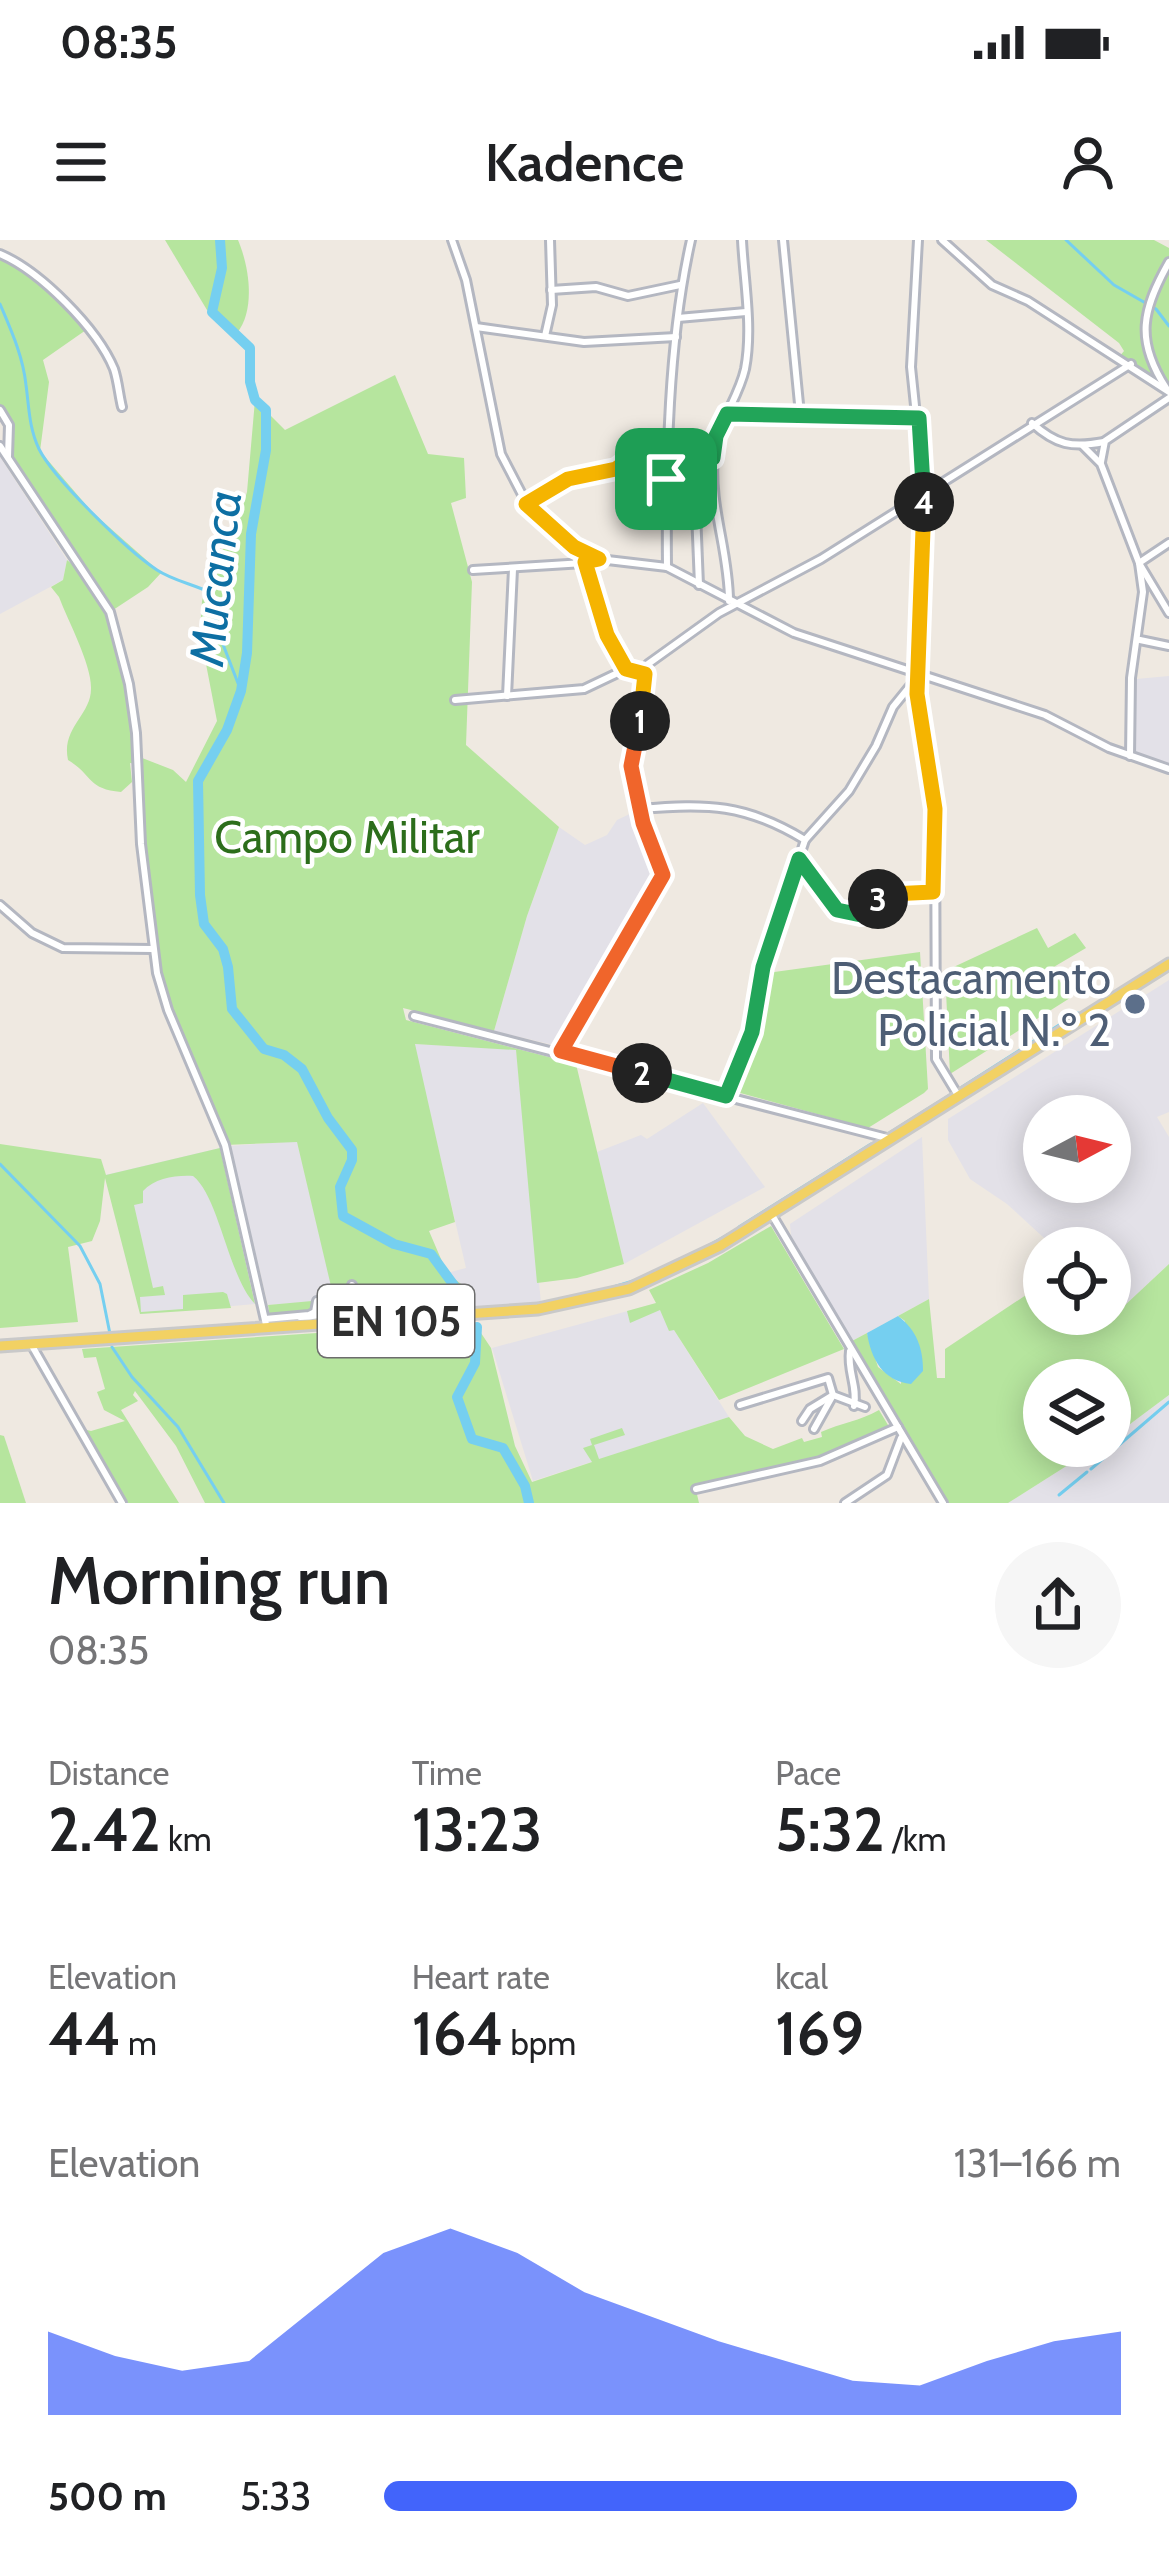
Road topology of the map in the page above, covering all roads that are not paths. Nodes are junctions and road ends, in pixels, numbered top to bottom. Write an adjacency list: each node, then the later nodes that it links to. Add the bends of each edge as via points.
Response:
1 (452, 240): 14 (street)
2 (550, 240): 11 (street)
3 (691, 240): 10 (street)
4 (742, 240): 12 (street)
5 (783, 240): 22 (street)
6 (918, 240): 23 (street, via 911,367)
7 (942, 240): 17 (street, via 992,285)
8 (0, 254): 19 (street, via 60,296 115,371)
9 (1169, 262): 18 (street, via 1149,298 1145,330)
10 (680, 285): 11 (street, via 628,296 596,287); 13 (street)
11 (551, 290): 15 (street)
12 (746, 312): 13 (street); 21 (street, via 744,370)
13 (678, 318): 16 (street)
14 (476, 327): 15 (street); 34 (street, via 501,454)
15 (545, 336): 16 (street)
16 (676, 337): 32 (street)
17 (1131, 364): 18 (street); 24 (street)
18 (1169, 394): 25 (street)
19 (122, 407)
20 (0, 410): 28 (street, via 9,425)
21 (727, 414): 22 (street); 29 (street)
22 (800, 415): 23 (street)
23 (919, 418): 33 (street)
24 (1032, 423): 27 (street, via 1053,443); 33 (street)
25 (1105, 441): 27 (street); 31 (street)
26 (0, 446): 28 (street)
27 (1083, 446): 31 (street)
28 (8, 458): 61 (street, via 110,612 136,733)
29 (713, 458): 30 (street); 45 (street)
30 (694, 463): 32 (street); 43 (street)
31 (1101, 464): 38 (street)
32 (666, 479): 34 (street, via 632,457); 39 (street)
33 (924, 493): 45 (street); 50 (street)
34 (526, 504): 36 (street)
35 (1169, 542): 38 (street)
36 (599, 559): 37 (street); 39 (street)
37 (585, 562): 40 (street); 49 (street)
38 (1139, 563): 44 (street); 47 (street)
39 (667, 567): 43 (street)
40 (513, 569): 41 (street); 52 (street)
41 (473, 570)
42 (1169, 584): 44 (street)
43 (699, 586): 45 (street)
44 (1155, 590): 46 (street)
45 (733, 603): 50 (street, via 794,633); 51 (street)
46 (1169, 613)
47 (1140, 640): 48 (street); 54 (street)
48 (1169, 646)
49 (626, 669): 51 (street); 52 (street, via 584,689)
50 (921, 672): 54 (street); 57 (street, via 892,707 849,791); 59 (street, via 917,694 935,809)
51 (645, 674): 56 (street, via 631,766)
52 (507, 696): 53 (street)
53 (455, 700)
54 (1130, 756): 55 (street)
55 (1169, 769)
56 (640, 808): 57 (street, via 707,805 768,817); 64 (street, via 662,881)
57 (805, 840): 58 (street)
58 (799, 859): 59 (street, via 837,910 850,915 891,894); 65 (street, via 763,967 752,1032)
59 (933, 892): 66 (street, via 936,1059)
60 (0, 905): 61 (street, via 63,948)
61 (153, 950): 72 (street, via 167,1010 225,1145)
62 (1169, 964): 66 (main road, EN 105)
63 (414, 1016): 64 (street)
64 (561, 1051): 65 (street)
65 (726, 1096): 67 (street)
66 (959, 1096): 67 (main road, EN 105)
67 (891, 1139): 68 (main road, EN 105)
68 (772, 1215): 72 (main road, EN 105, via 666,1274 599,1298 491,1314); 75 (street)
69 (352, 1285): 71 (street, via 333,1310)
70 (317, 1301): 71 (street, via 315,1312)
71 (300, 1317): 72 (street)
72 (266, 1324): 73 (main road, EN 105)
73 (32, 1344): 74 (main road, EN 105); 87 (street)
74 (0, 1346)
75 (850, 1347): 76 (street); 84 (street)
76 (848, 1369): 77 (street); 80 (street)
77 (828, 1378): 78 (street); 79 (street)
78 (833, 1395): 80 (street); 82 (street); 83 (street)
79 (740, 1405)
80 (854, 1406): 81 (street)
81 (866, 1407)
82 (802, 1421)
83 (814, 1429)
84 (900, 1431): 85 (street, via 820,1461); 86 (street); 88 (street, via 887,1475)
85 (696, 1489)
86 (940, 1502)
87 (122, 1503)
88 (845, 1503)

